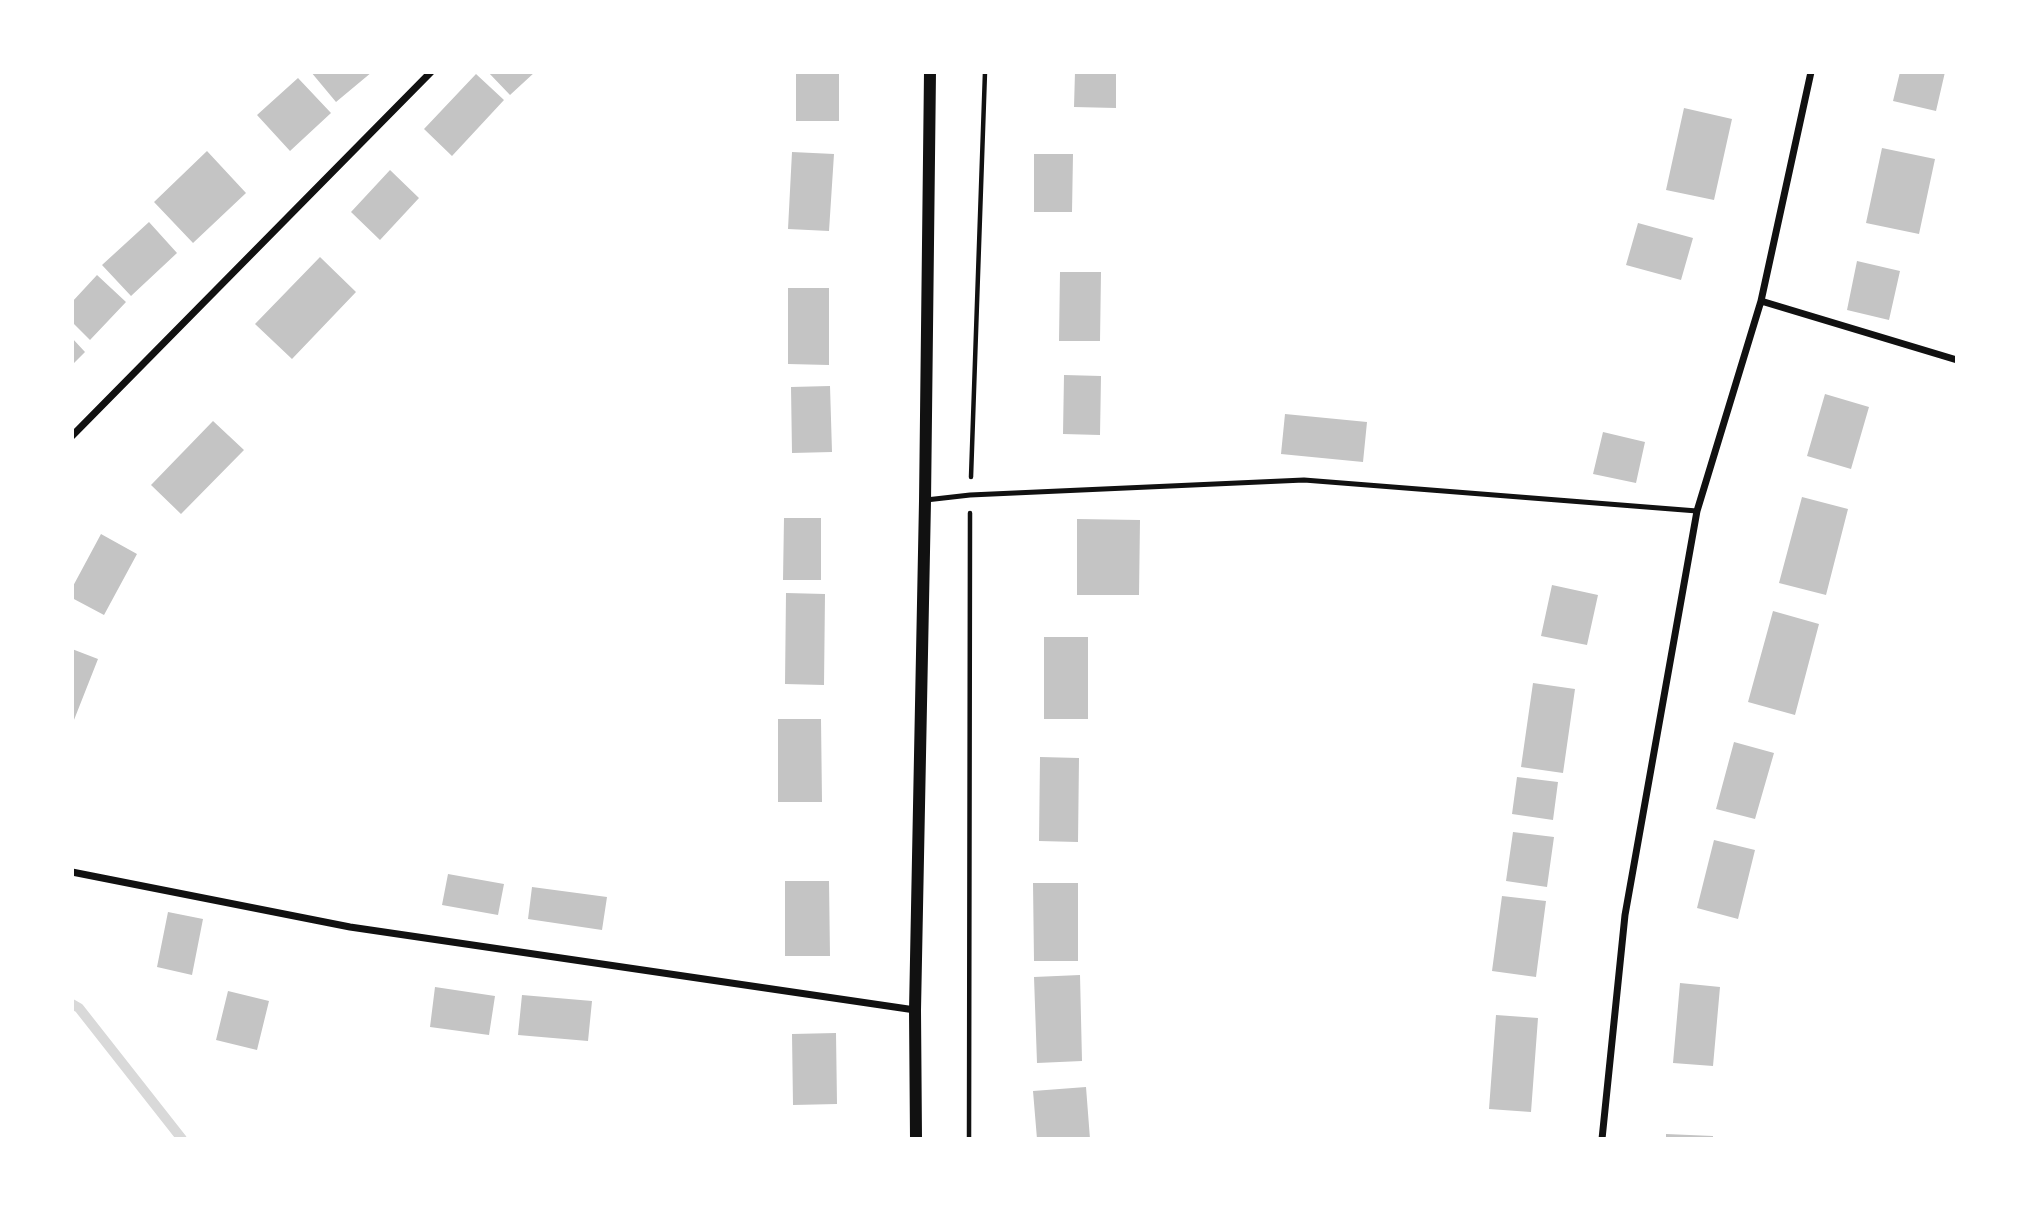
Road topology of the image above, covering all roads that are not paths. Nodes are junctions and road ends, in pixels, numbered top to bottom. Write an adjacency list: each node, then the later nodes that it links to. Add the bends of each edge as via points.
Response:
1 (431, 72): 6 (street)
2 (930, 72): 7 (street)
3 (1811, 72): 4 (street)
4 (1761, 302): 5 (street); 8 (street)
5 (1957, 360)
6 (72, 436)
7 (925, 500): 8 (lane, via 1304,480); 10 (street)
8 (1698, 511): 12 (street, via 1625,915)
9 (72, 872): 10 (street, via 350,927)
10 (915, 1010): 11 (street)
11 (916, 1139)
12 (1602, 1139)

